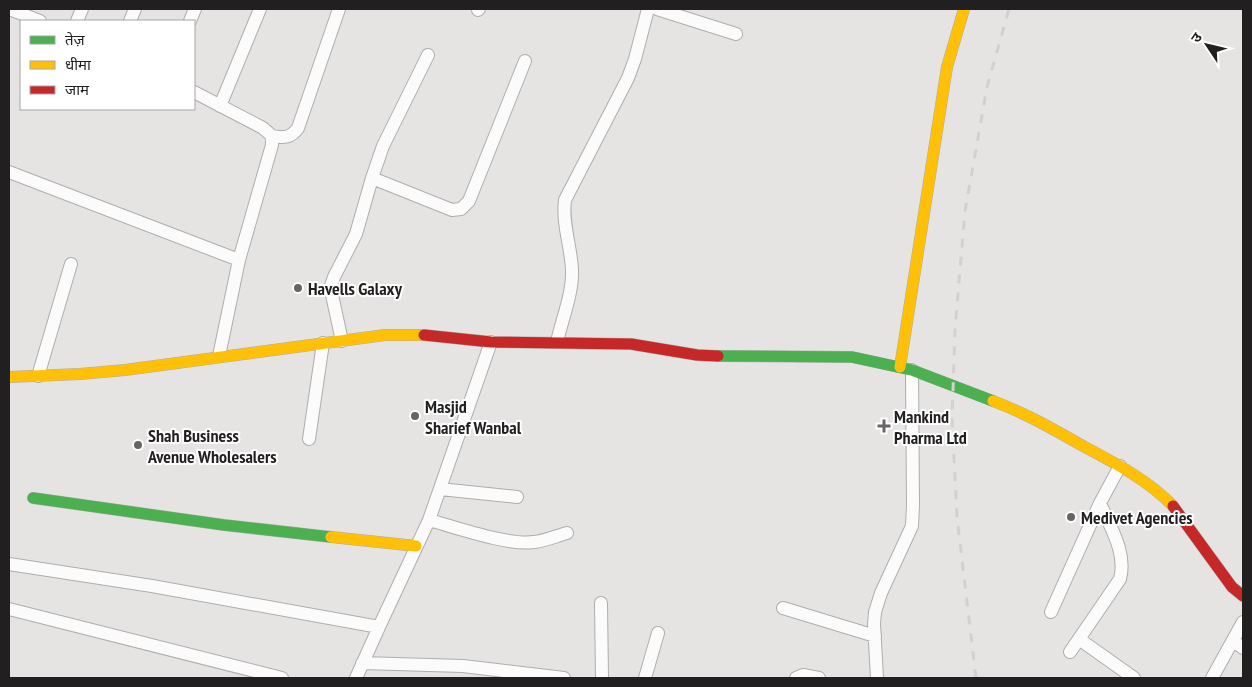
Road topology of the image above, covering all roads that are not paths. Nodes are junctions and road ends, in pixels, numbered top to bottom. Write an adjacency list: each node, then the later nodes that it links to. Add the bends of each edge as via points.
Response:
1 (9, 9): 7 (street)
2 (260, 9): 12 (street)
3 (339, 9): 13 (street, via 298,128 289,137)
4 (648, 9): 20 (street, via 628,78 565,200 564,218 572,270)
5 (657, 9): 8 (street)
6 (964, 9): 23 (main road, via 948,67)
7 (37, 20)
8 (736, 34)
9 (428, 55): 15 (street, via 383,146)
10 (525, 61): 15 (street, via 469,200 461,209 452,210)
11 (195, 93): 12 (street)
12 (220, 106): 13 (street, via 264,128)
13 (272, 136): 16 (street)
14 (9, 172): 16 (street)
15 (372, 178): 18 (street, via 356,234 331,286)
16 (239, 260): 22 (street)
17 (71, 264): 24 (street)
18 (342, 341): 19 (main road, via 385,335 424,335); 21 (main road)
19 (491, 342): 20 (main road); 28 (street)
20 (557, 342): 23 (main road, via 631,344 697,355 734,357 852,357)
21 (323, 343): 22 (main road); 26 (street)
22 (219, 356): 24 (main road, via 125,370)
23 (906, 368): 27 (main road, via 1022,412); 44 (street, via 912,526 881,593 875,612)
24 (38, 376): 25 (main road)
25 (9, 377)
26 (309, 439)
27 (1120, 466): 31 (street); 36 (main road, via 1158,491 1177,511 1232,587)
28 (440, 489): 29 (street); 32 (street)
29 (517, 497)
30 (33, 498): 34 (main road, via 224,525)
31 (1100, 503): 40 (street); 45 (street, via 1122,556 1122,570 1120,578)
32 (429, 520): 33 (street, via 525,543); 34 (street)
33 (567, 533)
34 (416, 546): 42 (street)
35 (9, 564): 42 (street)
36 (1243, 596)
37 (601, 603): 53 (street)
38 (783, 608): 44 (street)
39 (9, 609): 50 (street)
40 (1051, 612)
41 (1243, 622): 46 (street)
42 (378, 627): 48 (street)
43 (658, 633): 54 (street)
44 (875, 636): 57 (street)
45 (1079, 639): 47 (street); 58 (street)
46 (1238, 644): 59 (street)
47 (1070, 652)
48 (362, 663): 49 (street, via 463,666); 51 (street)
49 (504, 674): 52 (street)
50 (282, 678)
51 (356, 678)
52 (564, 678)
53 (602, 678)
54 (645, 678)
55 (796, 678): 56 (street)
56 (819, 678)
57 (877, 678)
58 (1134, 678)
59 (1212, 678)

